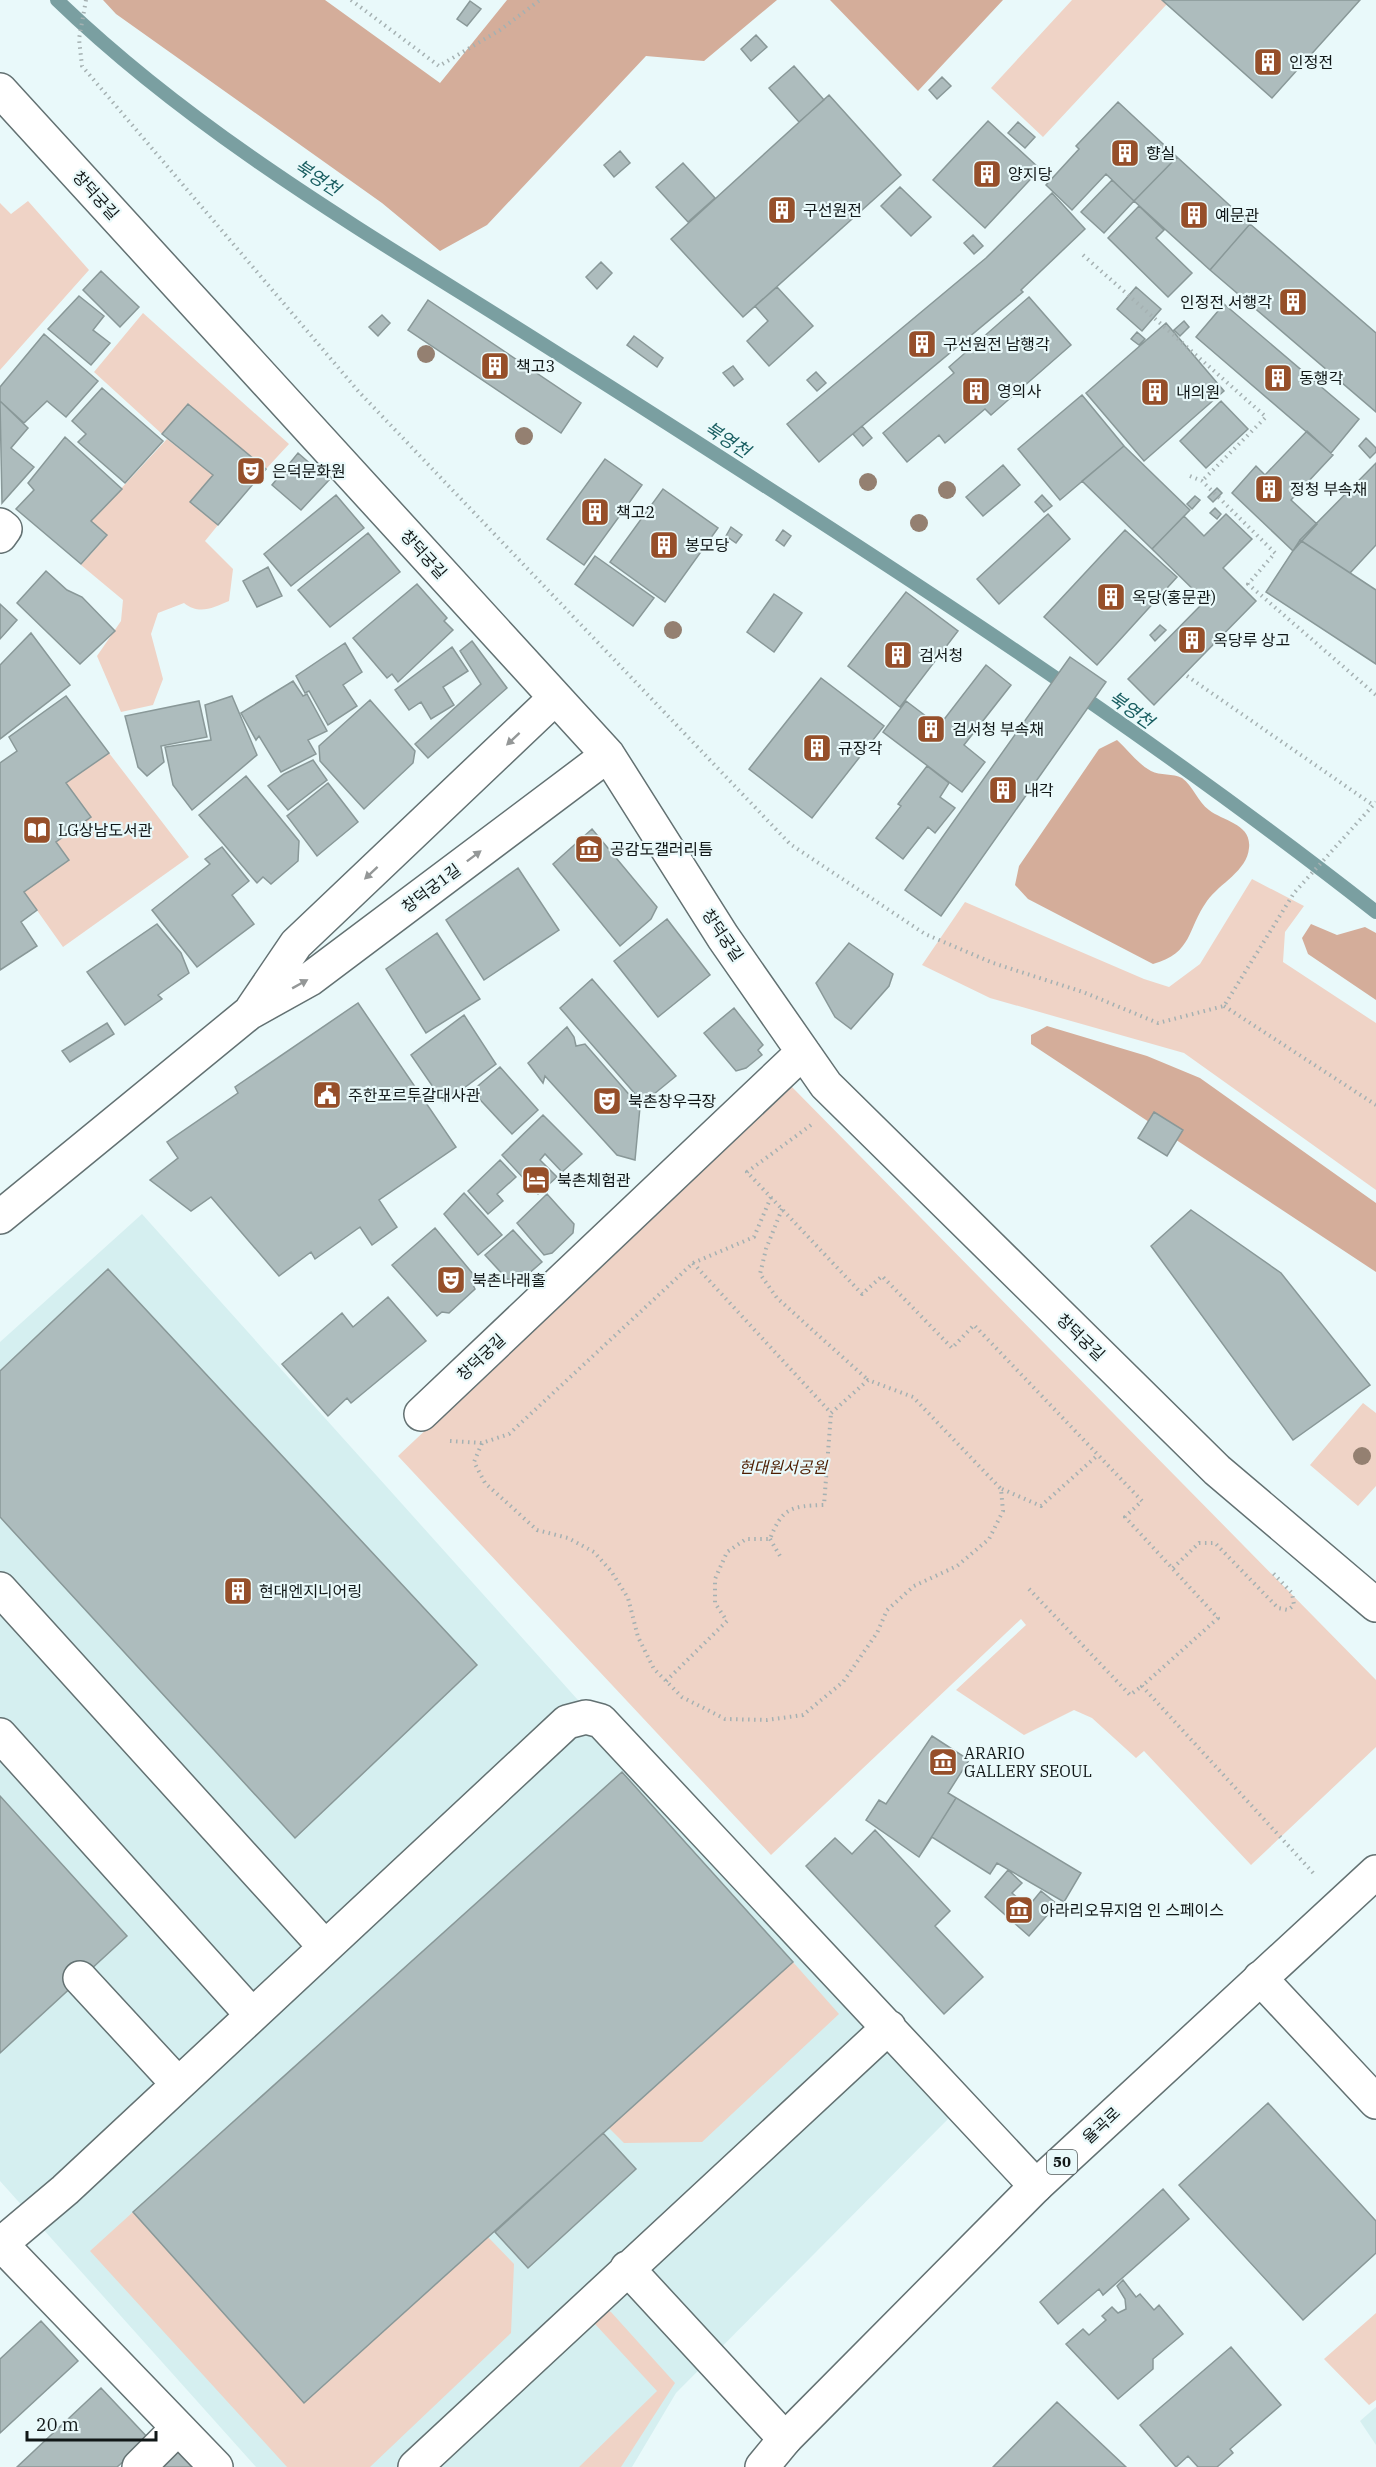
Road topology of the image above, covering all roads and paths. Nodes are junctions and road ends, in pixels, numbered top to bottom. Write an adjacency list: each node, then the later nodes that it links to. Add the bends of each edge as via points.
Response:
1 (86, 0): 15 (path, via 79,39 82,66 359,392 790,844 925,934 993,963 1083,992 1158,1023)
2 (351, 0): 3 (path, via 439,66 500,30)
3 (540, 0)
4 (0, 90): 12 (street, 창덕궁길)
5 (1083, 255): 7 (path, via 1266,417)
6 (1190, 476): 7 (path)
7 (1202, 481): 11 (path, via 1275,553 1248,584)
8 (0, 525): 9 (street, via 5,529)
9 (0, 536)
10 (1187, 676): 14 (path)
11 (1376, 695)
12 (555, 698): 13 (street, 창덕궁길); 16 (street, 창덕궁1길, one-way to 16, via 296,944)
13 (608, 755): 16 (street, 창덕궁1길, one-way to 13, via 310,979); 17 (street, 창덕궁길, via 723,937)
14 (1375, 803): 15 (path, via 1294,893)
15 (1224, 1006): 19 (path)
16 (249, 1013): 22 (street, 창덕궁1길)
17 (803, 1052): 18 (street, 창덕궁길); 26 (street, 창덕궁길)
18 (843, 1102): 20 (path, via 747,1172); 35 (street, 창덕궁길, via 1217,1470)
19 (1376, 1105)
20 (771, 1197): 21 (path); 23 (path, via 754,1237)
21 (782, 1209): 24 (path, via 760,1274 777,1298); 27 (path, via 862,1294 882,1276 952,1348 974,1325)
22 (0, 1217)
23 (693, 1263): 25 (path); 36 (path, via 509,1434 482,1443 474,1462 485,1483 537,1530 568,1538 594,1552 611,1571 628,1598 638,1637 654,1669)
24 (868, 1380): 25 (path); 28 (path, via 913,1397)
25 (831, 1413): 29 (path, via 824,1505 796,1506 778,1518)
26 (421, 1414)
27 (1098, 1455): 28 (path, via 1041,1506); 31 (path, via 1142,1501 1125,1517)
28 (1001, 1489): 36 (path, via 1003,1512 989,1539 957,1566 914,1586 887,1610 877,1633 843,1682 803,1714 767,1720 725,1719 682,1696)
29 (770, 1539): 30 (path); 36 (path, via 746,1539 727,1552 715,1579 715,1603 728,1621)
30 (780, 1556)
31 (1173, 1568): 32 (path, via 1199,1544 1215,1543 1278,1608 1288,1610 1294,1605 1292,1593); 37 (path, via 1218,1618)
32 (1269, 1569)
33 (0, 1589): 41 (street)
34 (1029, 1589): 37 (path, via 1130,1695)
35 (1376, 1605)
36 (666, 1681)
37 (1142, 1686): 40 (path)
38 (0, 1735): 44 (street)
39 (1376, 1872): 40 (street, 율곡로 / 50)
40 (1341, 1903): 43 (street, 율곡로 / 50)
41 (325, 1947): 44 (street); 45 (street, via 567,1722 586,1717 601,1721)
42 (80, 1978): 46 (street)
43 (1260, 1978): 47 (street); 48 (street, 율곡로 / 50)
44 (252, 2015): 46 (street)
45 (889, 2027): 48 (street); 50 (street)
46 (178, 2084): 49 (street, via 65,2190)
47 (1373, 2094)
48 (1036, 2186): 52 (street, 율곡로 / 50)
49 (1, 2243): 51 (street)
50 (627, 2268): 52 (street); 55 (street)
51 (178, 2428): 53 (street); 54 (street)
52 (785, 2439): 56 (street, 율곡로 / 50)
53 (140, 2467)
54 (216, 2467)
55 (415, 2467)
56 (762, 2467)

